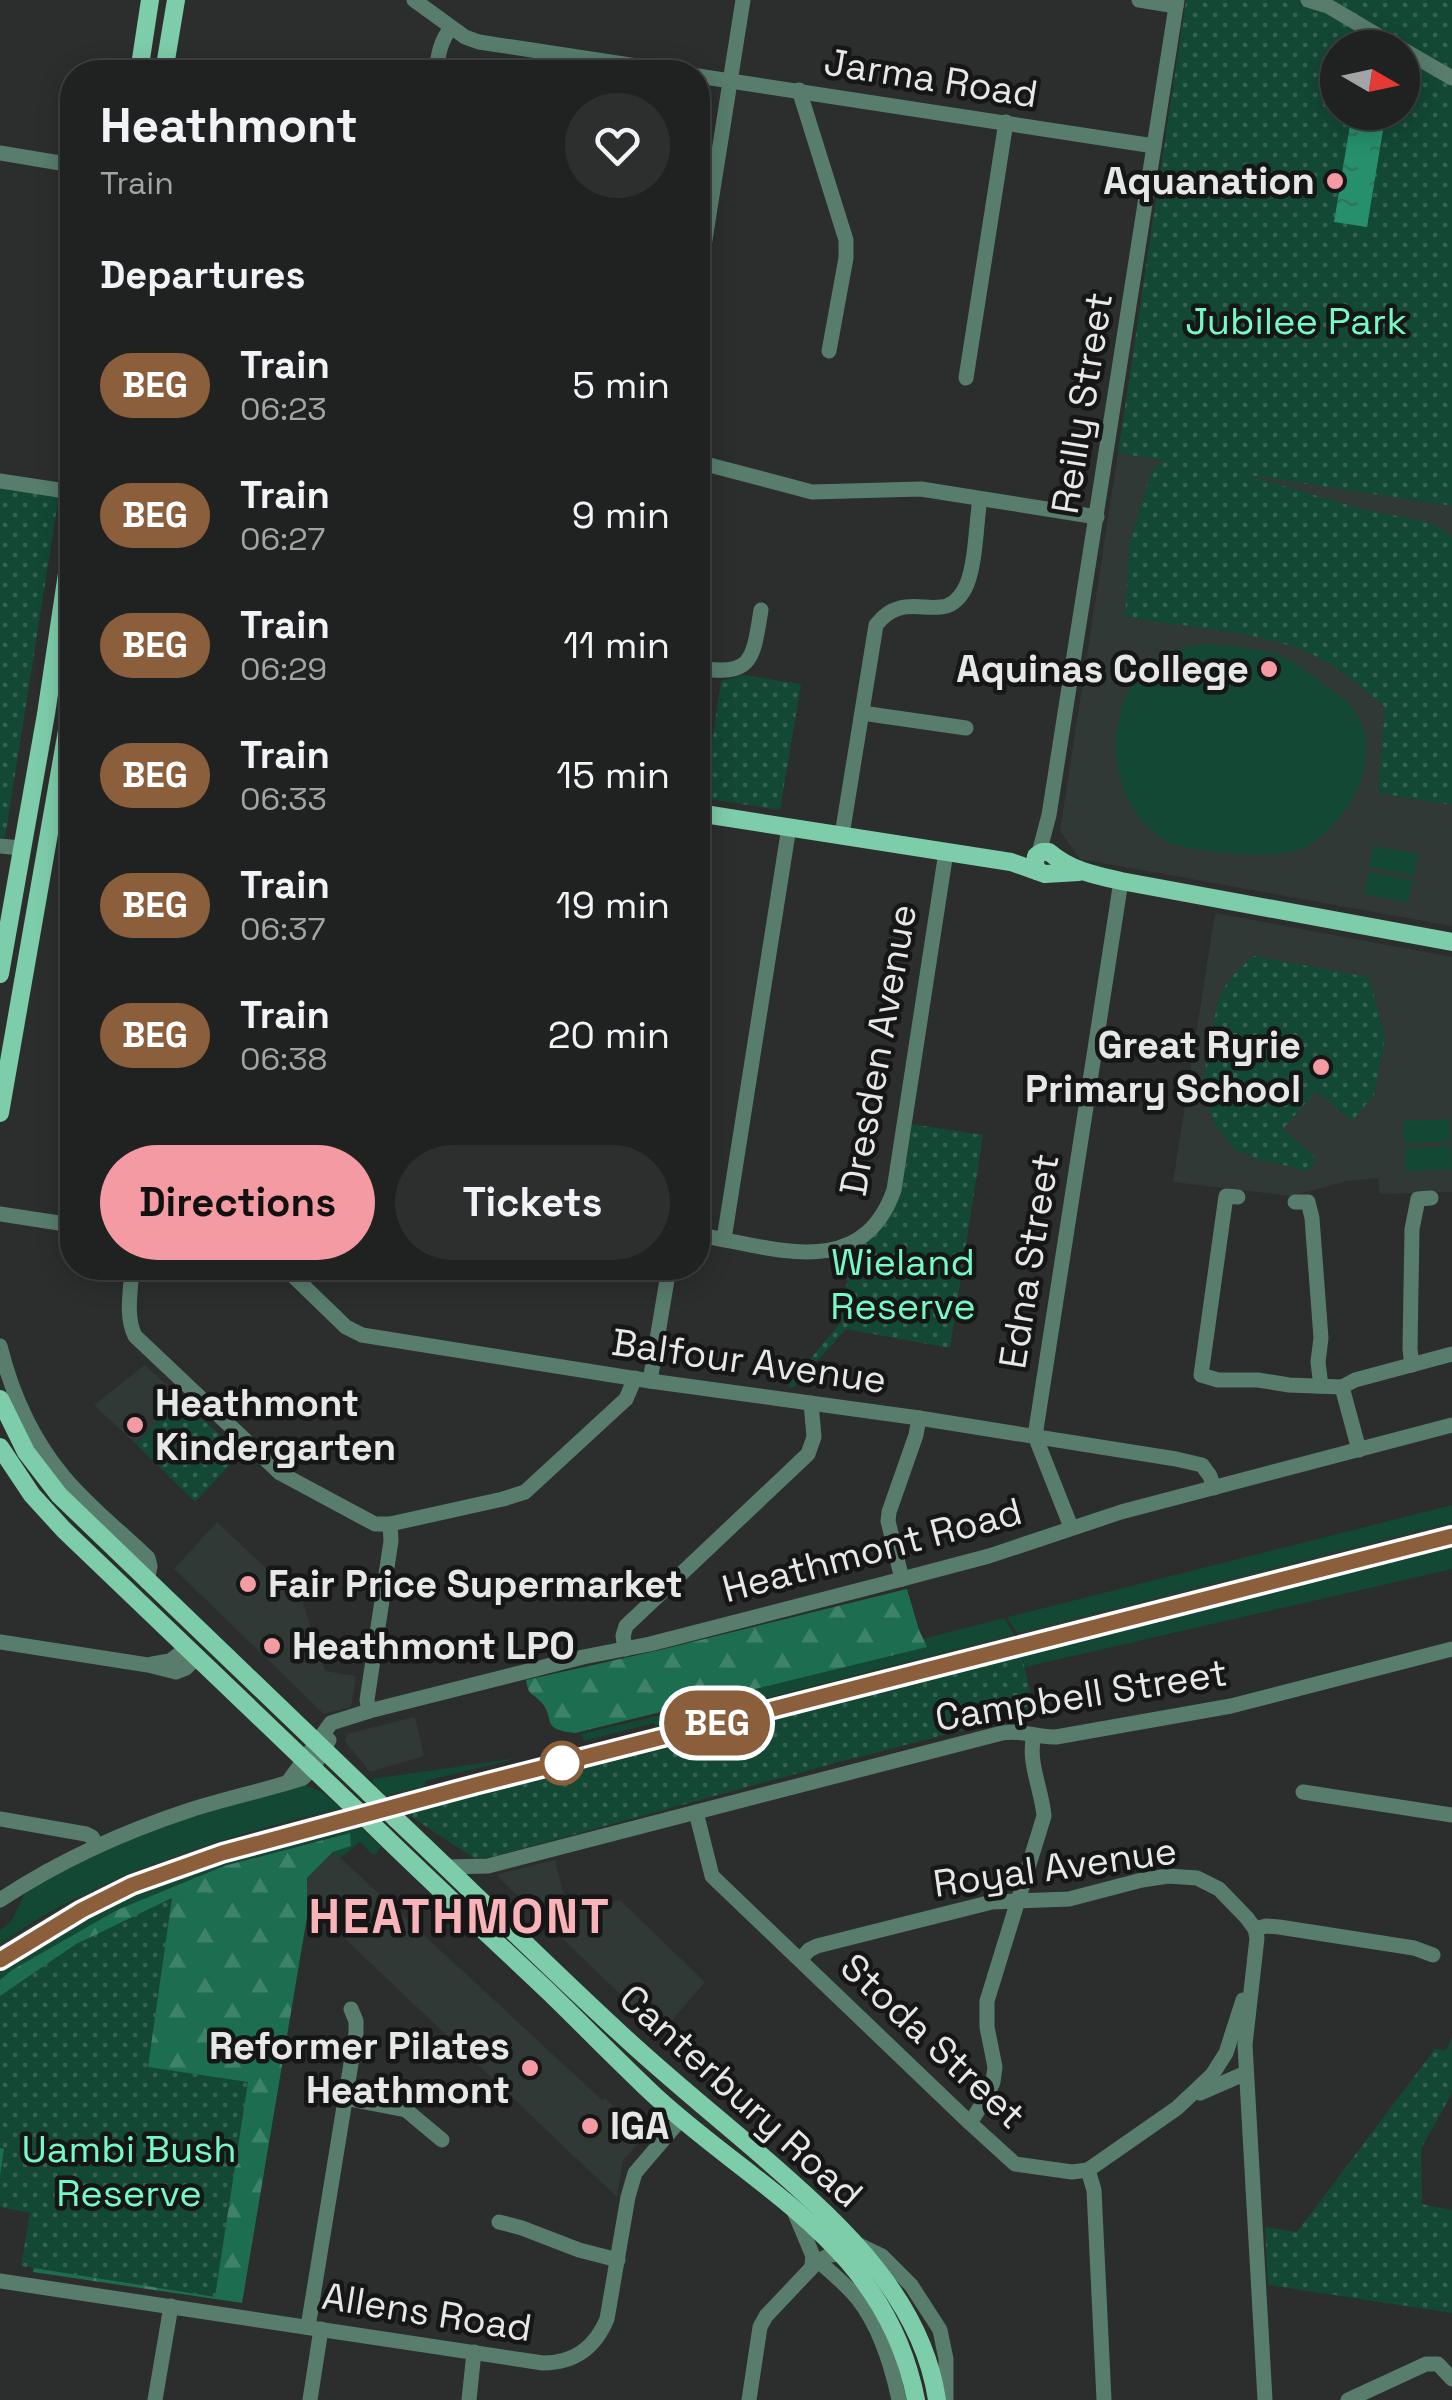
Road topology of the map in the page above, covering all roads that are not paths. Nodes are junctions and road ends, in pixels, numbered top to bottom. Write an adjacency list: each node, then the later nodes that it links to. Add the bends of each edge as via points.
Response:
1 (150, 0): 13 (main road)
2 (176, 0): 14 (main road)
3 (414, 0): 10 (street)
4 (742, 0): 19 (street)
5 (1139, 0): 8 (street)
6 (1295, 0): 7 (street)
7 (1306, 0): 9 (street)
8 (1176, 3): 22 (street, Reilly Street)
9 (1325, 3): 11 (street)
10 (451, 28): 15 (street); 16 (street, via 480,42)
11 (1371, 30)
12 (1420, 59): 18 (street)
13 (142, 60)
14 (166, 60)
15 (438, 60)
16 (561, 60)
17 (710, 78): 19 (street, Jarma Road)
18 (1452, 78)
19 (730, 81): 20 (street, Jarma Road); 25 (street)
20 (799, 90): 21 (street, Jarma Road); 26 (street, via 846,240)
21 (1006, 122): 22 (street, Jarma Road); 27 (street)
22 (1154, 146): 32 (street, Reilly Street)
23 (0, 153): 24 (street)
24 (60, 163)
25 (710, 208)
26 (829, 351)
27 (966, 378)
28 (710, 465): 31 (street, via 812,492 921,490)
29 (0, 481): 30 (street)
30 (60, 490)
31 (980, 499): 32 (street); 36 (street, via 970,576 959,598 938,609 902,606 876,624)
32 (1097, 517): 48 (street, Reilly Street)
33 (761, 610): 35 (street, via 755,646 740,668)
34 (60, 620): 38 (main road)
35 (710, 670)
36 (862, 712): 39 (street); 44 (street)
37 (60, 713): 38 (main road)
38 (46, 714): 46 (main road)
39 (966, 728)
40 (60, 780): 41 (main road)
41 (56, 802): 46 (main road, via 40,837); 49 (main road)
42 (710, 815): 43 (main road)
43 (789, 827): 44 (main road); 60 (street)
44 (842, 835): 47 (main road)
45 (0, 846): 46 (street)
46 (21, 848): 49 (main road, via 40,864); 52 (main road)
47 (946, 852): 48 (main road); 60 (street, Dresden Avenue, via 894,1190 883,1215 873,1229 831,1252)
48 (1045, 862): 50 (main road)
49 (43, 876): 53 (main road)
50 (1121, 882): 51 (main road); 74 (street, Edna Street)
51 (1452, 942)
52 (0, 974)
53 (0, 1112)
54 (1227, 1196): 68 (street, via 1200,1376)
55 (1418, 1198): 66 (street)
56 (1295, 1202): 68 (street, via 1308,1202 1312,1218)
57 (0, 1214): 58 (street)
58 (60, 1223)
59 (710, 1237): 60 (street)
60 (724, 1239)
61 (131, 1280): 78 (street, via 136,1336 280,1473 375,1524)
62 (298, 1280): 67 (street, Balfour Avenue, via 358,1334)
63 (666, 1280): 67 (street)
64 (0, 1346): 81 (street, via 38,1441 80,1494 148,1558)
65 (1452, 1354): 66 (street)
66 (1412, 1365): 69 (street)
67 (643, 1380): 71 (street, Balfour Avenue); 78 (street, via 525,1492)
68 (1322, 1386): 69 (street)
69 (1342, 1387): 76 (street)
70 (0, 1399): 81 (main road, Canterbury Road, via 49,1485)
71 (811, 1403): 72 (street, Balfour Avenue); 84 (street, via 808,1454 626,1626)
72 (919, 1418): 74 (street, Balfour Avenue); 80 (street, via 888,1512)
73 (1452, 1425): 76 (street, Heathmont Road)
74 (1035, 1436): 77 (street, Balfour Avenue, via 1202,1465); 79 (street, Edna Street)
75 (0, 1447): 86 (main road, Canterbury Road, via 42,1507)
76 (1359, 1450): 77 (street, Heathmont Road)
77 (1214, 1488): 79 (street, Heathmont Road)
78 (390, 1524): 87 (street)
79 (1070, 1527): 80 (street, Heathmont Road)
80 (902, 1579): 84 (street, Heathmont Road)
81 (148, 1582): 82 (main road, Canterbury Road)
82 (212, 1633): 86 (main road); 89 (main road, Canterbury Road)
83 (0, 1642): 86 (street, via 186,1668)
84 (625, 1649): 87 (street, Heathmont Road)
85 (1452, 1649): 90 (street, Campbell Street, via 1231,1706)
86 (191, 1654): 92 (main road, Canterbury Road)
87 (369, 1711): 88 (street, Heathmont Road)
88 (337, 1721): 89 (street); 91 (street)
89 (296, 1722): 91 (main road, Canterbury Road)
90 (1034, 1736): 94 (street, Campbell Street, via 1002,1733); 104 (street, via 1044,1816)
91 (321, 1746): 92 (street); 97 (main road, Canterbury Road, bridge)
92 (308, 1764): 98 (street, via 288,1782); 99 (main road, Canterbury Road, bridge)
93 (1303, 1792): 95 (street)
94 (696, 1812): 100 (street, Campbell Street); 107 (street, Stoda Street, via 712,1876)
95 (1452, 1815)
96 (0, 1819): 98 (street, via 73,1831)
97 (412, 1833): 99 (main road, via 404,1840); 101 (main road, Canterbury Road)
98 (97, 1846): 103 (street)
99 (406, 1856): 110 (main road, Canterbury Road)
100 (488, 1866): 101 (street, Campbell Street); 102 (street)
101 (447, 1867): 102 (main road, Canterbury Road)
102 (475, 1894): 108 (main road, Canterbury Road)
103 (0, 1900)
104 (1018, 1900): 105 (street, Royal Avenue, via 1069,1899 1185,1876 1226,1894); 107 (street, Royal Avenue, via 817,1946); 117 (street, via 987,2001 993,2082)
105 (1255, 1929): 106 (street, via 1279,1927); 109 (street)
106 (1433, 1956)
107 (800, 1960): 117 (street, Stoda Street)
108 (563, 1978): 110 (main road); 114 (main road, Canterbury Road)
109 (1252, 1984): 112 (street); 115 (street, via 1226,2053)
110 (549, 1992): 116 (main road, Canterbury Road)
111 (351, 2009): 113 (street, via 356,2034)
112 (1246, 2073): 115 (street); 139 (street)
113 (344, 2098): 118 (street, via 406,2110); 127 (street)
114 (697, 2099): 116 (main road); 122 (main road, Canterbury Road, via 794,2184)
115 (1188, 2100): 119 (street)
116 (681, 2119): 120 (main road, Canterbury Road); 123 (street, Allens Road, via 635,2173)
117 (970, 2123): 119 (street, Stoda Street, via 1015,2164)
118 (442, 2140)
119 (1088, 2170): 138 (street)
120 (792, 2205): 122 (main road, Canterbury Road); 124 (street)
121 (498, 2222): 123 (street)
122 (849, 2249): 124 (street); 135 (main road, Canterbury Road, via 895,2334); 136 (main road, Canterbury Road, via 884,2278 907,2313); 137 (street, via 882,2256 912,2285 940,2330)
123 (618, 2260): 128 (street, Allens Road, via 607,2320 585,2350 552,2363)
124 (814, 2262): 133 (street, via 760,2327); 134 (street, Canterbury Road, via 864,2307)
125 (0, 2281): 126 (street, Allens Road)
126 (170, 2306): 127 (street, Allens Road); 130 (street)
127 (314, 2328): 128 (street, Allens Road); 131 (street)
128 (474, 2352): 132 (street)
129 (1452, 2379): 140 (street, via 1438,2364 1426,2364)
130 (156, 2400)
131 (310, 2400)
132 (468, 2400)
133 (749, 2400)
134 (899, 2400)
135 (916, 2400)
136 (937, 2400)
137 (946, 2400)
138 (1104, 2400)
139 (1265, 2400)
140 (1348, 2400)

